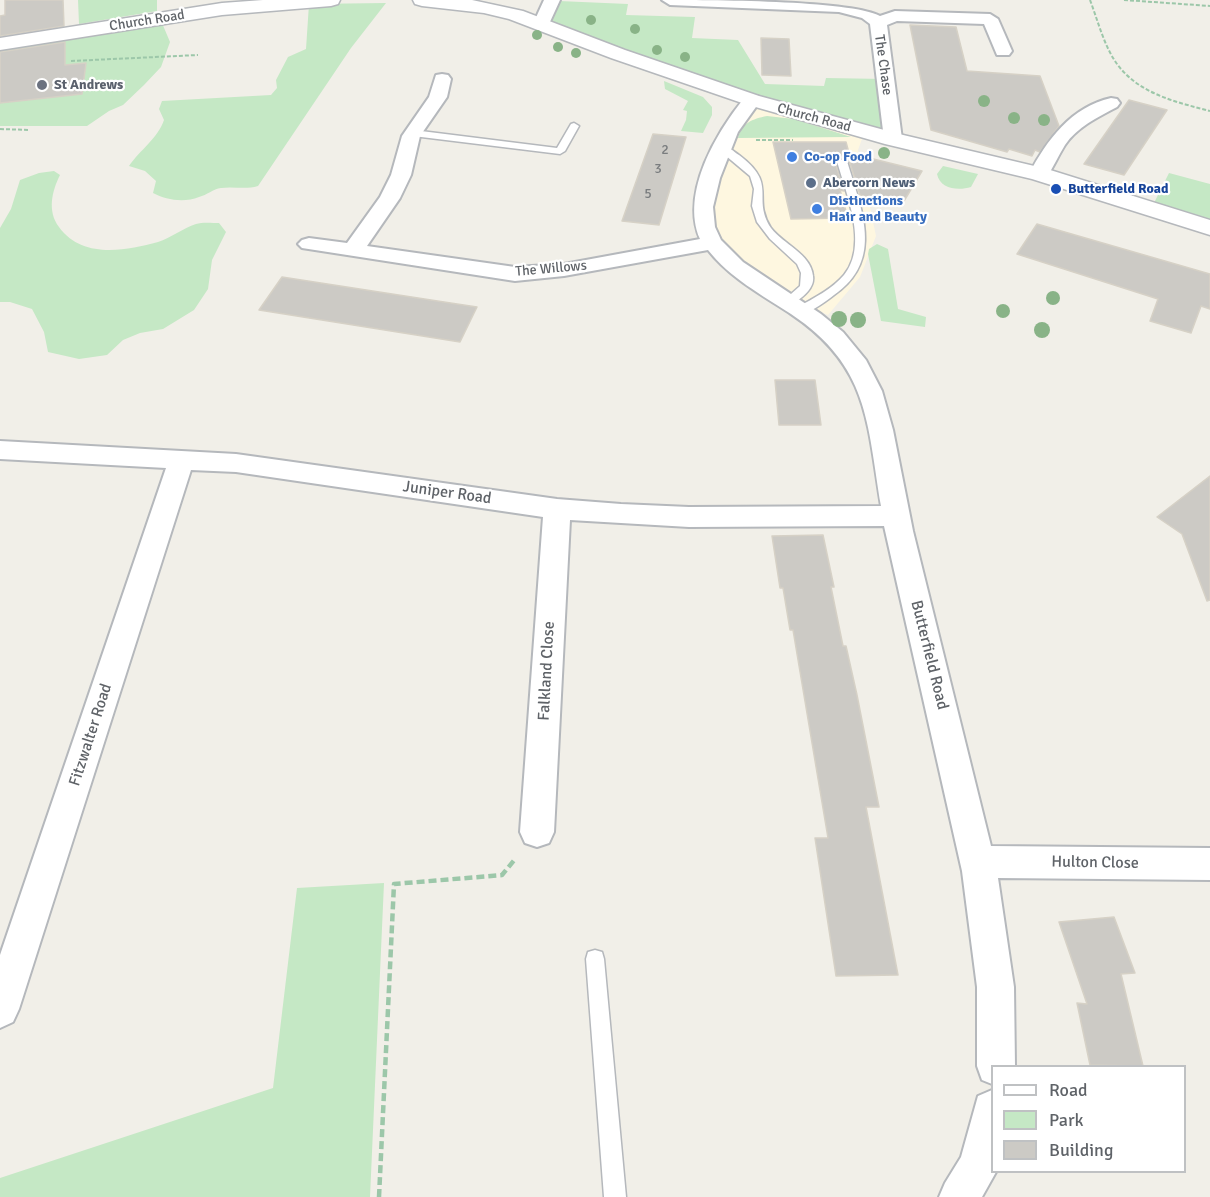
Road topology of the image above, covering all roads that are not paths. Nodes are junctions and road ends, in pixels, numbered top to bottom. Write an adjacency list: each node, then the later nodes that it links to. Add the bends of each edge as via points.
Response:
1 (310, 0): 2 (street, Church Road); 8 (street, Church Road, via 222,9)
2 (331, 0)
3 (422, 0): 7 (street, Church Road, via 484,7)
4 (552, 0): 7 (street)
5 (670, 0): 6 (street, The Chase, via 839,7 868,14)
6 (878, 23): 9 (street, via 895,16 988,14); 15 (street, The Chase)
7 (541, 24): 11 (street, Church Road)
8 (0, 44)
9 (1003, 51)
10 (442, 79): 14 (street, via 438,97)
11 (752, 100): 15 (street, Church Road); 16 (street, via 732,124)
12 (1111, 103): 18 (street, via 1077,120 1056,142)
13 (574, 126): 14 (lane, via 560,151)
14 (413, 133): 22 (street, via 390,198)
15 (893, 139): 18 (street, Church Road)
16 (723, 148): 20 (street, via 711,171 703,202 704,226); 23 (lane, via 754,176 759,188 756,201 760,215 807,274 807,283)
17 (842, 161): 23 (lane, via 861,234 853,272 844,282)
18 (1039, 174): 19 (street, Church Road)
19 (1210, 228)
20 (712, 243): 22 (street, The Willows, via 564,270 515,274); 23 (street, Butterfield Road, via 746,274)
21 (309, 244): 22 (street, The Willows)
22 (353, 250)
23 (795, 306): 27 (street, Butterfield Road, via 842,344 863,375 875,410)
24 (0, 450): 25 (street, Juniper Road)
25 (181, 461): 26 (street, Juniper Road, via 236,463); 32 (street, Fitzwalter Road)
26 (557, 509): 27 (street, Juniper Road, via 689,517); 28 (street, Falkland Close)
27 (895, 516): 29 (street, Butterfield Road)
28 (537, 832)
29 (979, 862): 30 (street, Hulton Close); 33 (street, Butterfield Road, via 991,931 998,1034)
30 (1210, 864)
31 (595, 959): 35 (lane)
32 (0, 1009)
33 (996, 1065)
34 (991, 1118): 36 (street, via 979,1165)
35 (615, 1197)
36 (959, 1197)

